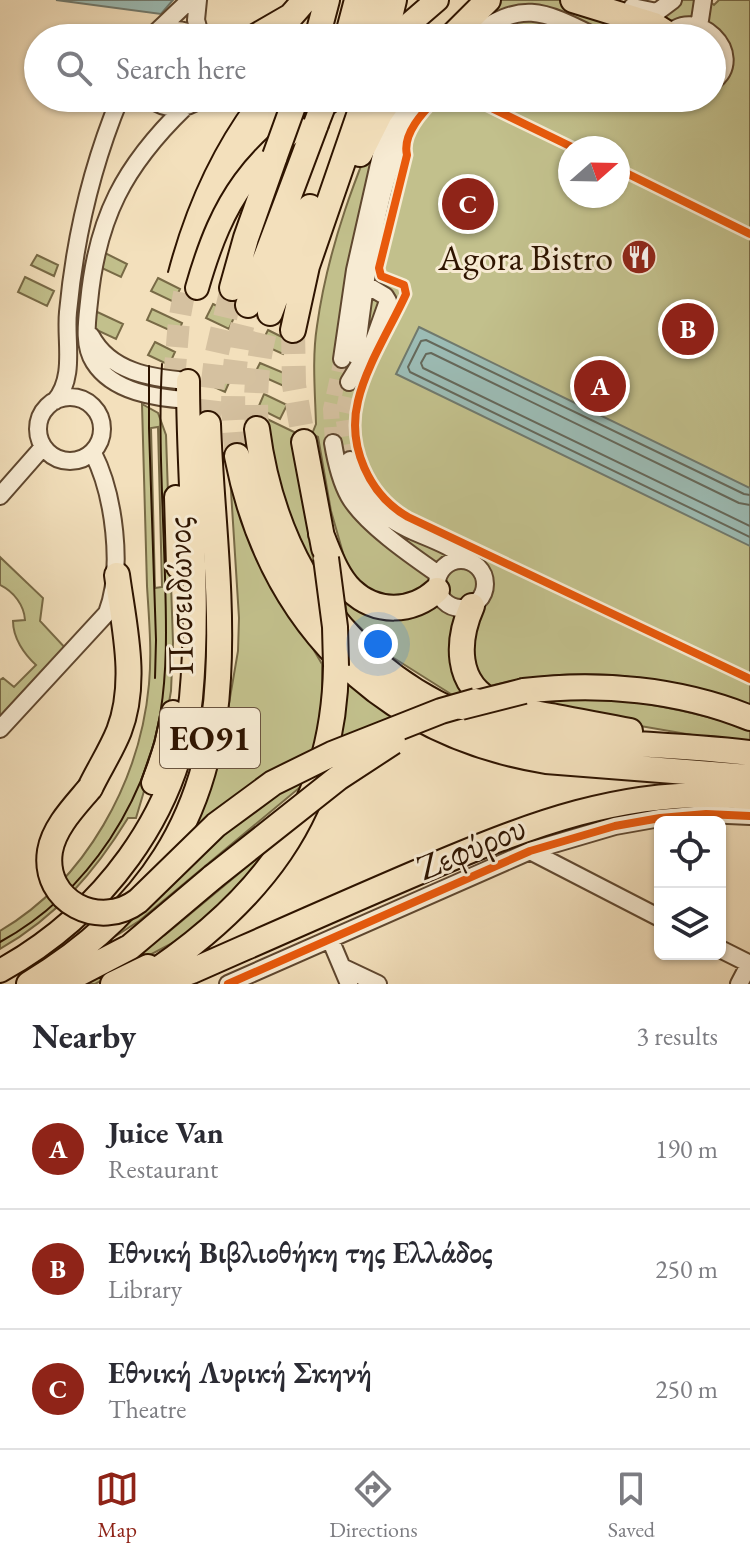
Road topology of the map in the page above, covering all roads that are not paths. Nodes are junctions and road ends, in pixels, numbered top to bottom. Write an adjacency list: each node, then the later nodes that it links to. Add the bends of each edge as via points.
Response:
1 (190, 0): 15 (street)
2 (198, 0): 16 (street)
3 (305, 0): 17 (highway)
4 (327, 0): 18 (highway)
5 (357, 0): 19 (highway)
6 (437, 0): 21 (main road)
7 (453, 0): 22 (main road)
8 (488, 0): 23 (highway)
9 (573, 0): 12 (highway)
10 (673, 0): 29 (street)
11 (703, 0): 14 (street)
12 (607, 3): 28 (highway)
13 (388, 4): 20 (highway)
14 (700, 20): 30 (street); 31 (street)
15 (165, 24)
16 (197, 24)
17 (277, 24)
18 (321, 24)
19 (351, 24)
20 (382, 24)
21 (398, 24)
22 (427, 24)
23 (464, 24)
24 (484, 24): 27 (street, via 507,7 521,5)
25 (498, 24): 26 (street, via 521,15)
26 (550, 24)
27 (570, 24)
28 (652, 24)
29 (665, 24)
30 (678, 24)
31 (707, 24)
32 (726, 40): 33 (street, via 733,50)
33 (726, 72)
34 (115, 112): 51 (street, via 85,197 73,256)
35 (160, 112): 46 (street)
36 (180, 112): 46 (street)
37 (291, 112): 49 (highway, bridge, via 259,198)
38 (298, 112): 39 (main road, via 234,173 208,217 191,286 242,183 276,144)
39 (316, 112)
40 (321, 112): 49 (highway, bridge)
41 (344, 112): 49 (highway)
42 (360, 112): 47 (highway)
43 (381, 112): 47 (highway, via 345,200)
44 (399, 112): 48 (street, via 384,142 355,270 349,358)
45 (413, 112): 48 (street, via 398,141)
46 (161, 131): 53 (street, via 111,205 95,264 87,327 99,350 113,362)
47 (317, 237): 50 (highway)
48 (365, 284): 52 (street, via 388,301 373,343)
49 (250, 302)
50 (293, 330)
51 (68, 364): 54 (street); 55 (street)
52 (349, 382)
53 (181, 390): 84 (main road, via 180,651 162,756 139,812 101,872 69,909); 87 (main road, via 194,649 181,749 152,819 111,881 67,926)
54 (55, 401): 55 (street); 60 (street, via 39,421)
55 (85, 401): 61 (street, via 97,411 102,425)
56 (208, 424): 89 (highway, Ποσειδώνος / ΕΟ91, via 218,677 197,788 166,858 134,901 90,944)
57 (257, 429): 73 (highway, via 270,496 308,583 349,637 419,693 482,722 526,734)
58 (304, 442): 65 (highway)
59 (333, 443): 68 (street, via 357,509)
60 (43, 447): 61 (street, via 63,461 79,461); 64 (street)
61 (93, 453): 67 (street, via 107,490)
62 (237, 456): 74 (highway, via 264,550 301,614 331,653 406,712 474,744 521,757)
63 (350, 460): 66 (street, via 378,510)
64 (0, 496)
65 (321, 534): 68 (highway, via 337,571 363,599 404,608 420,604); 83 (highway, bridge, via 336,666 333,726 324,763 308,806 249,893 200,939)
66 (467, 560): 68 (street, via 453,561); 69 (street, via 480,569 485,585)
67 (117, 575): 70 (highway, bridge, via 128,657 118,734 50,853 57,889 73,905 95,914 110,914 138,901 216,825 273,783 332,754); 72 (street, via 107,613)
68 (438, 582): 69 (street, via 440,597 451,607)
69 (472, 606): 73 (highway, via 461,657 473,683 492,702)
70 (476, 701): 71 (highway, bridge, via 524,691 589,687 652,693); 90 (highway, bridge, via 375,752 130,947)
71 (750, 718)
72 (0, 729)
73 (742, 752)
74 (750, 777)
75 (750, 797): 88 (highway, via 643,798 552,819)
76 (750, 816): 77 (street, Ζεφύρου, via 660,818)
77 (573, 838): 78 (street, Ζεφύρου); 79 (street, via 563,847)
78 (530, 851): 79 (street); 81 (street, Ζεφύρου)
79 (563, 868): 80 (street)
80 (654, 915)
81 (330, 939): 86 (street); 95 (street, Ζεφύρου)
82 (726, 952): 85 (street)
83 (173, 956): 91 (highway); 92 (highway)
84 (0, 959)
85 (750, 964): 98 (street)
86 (342, 967): 96 (street); 97 (street)
87 (0, 971)
88 (192, 971): 93 (highway); 94 (highway)
89 (29, 984)
90 (59, 984)
91 (113, 984)
92 (136, 984)
93 (156, 984)
94 (170, 984)
95 (228, 984)
96 (349, 984)
97 (378, 984)
98 (739, 984)

